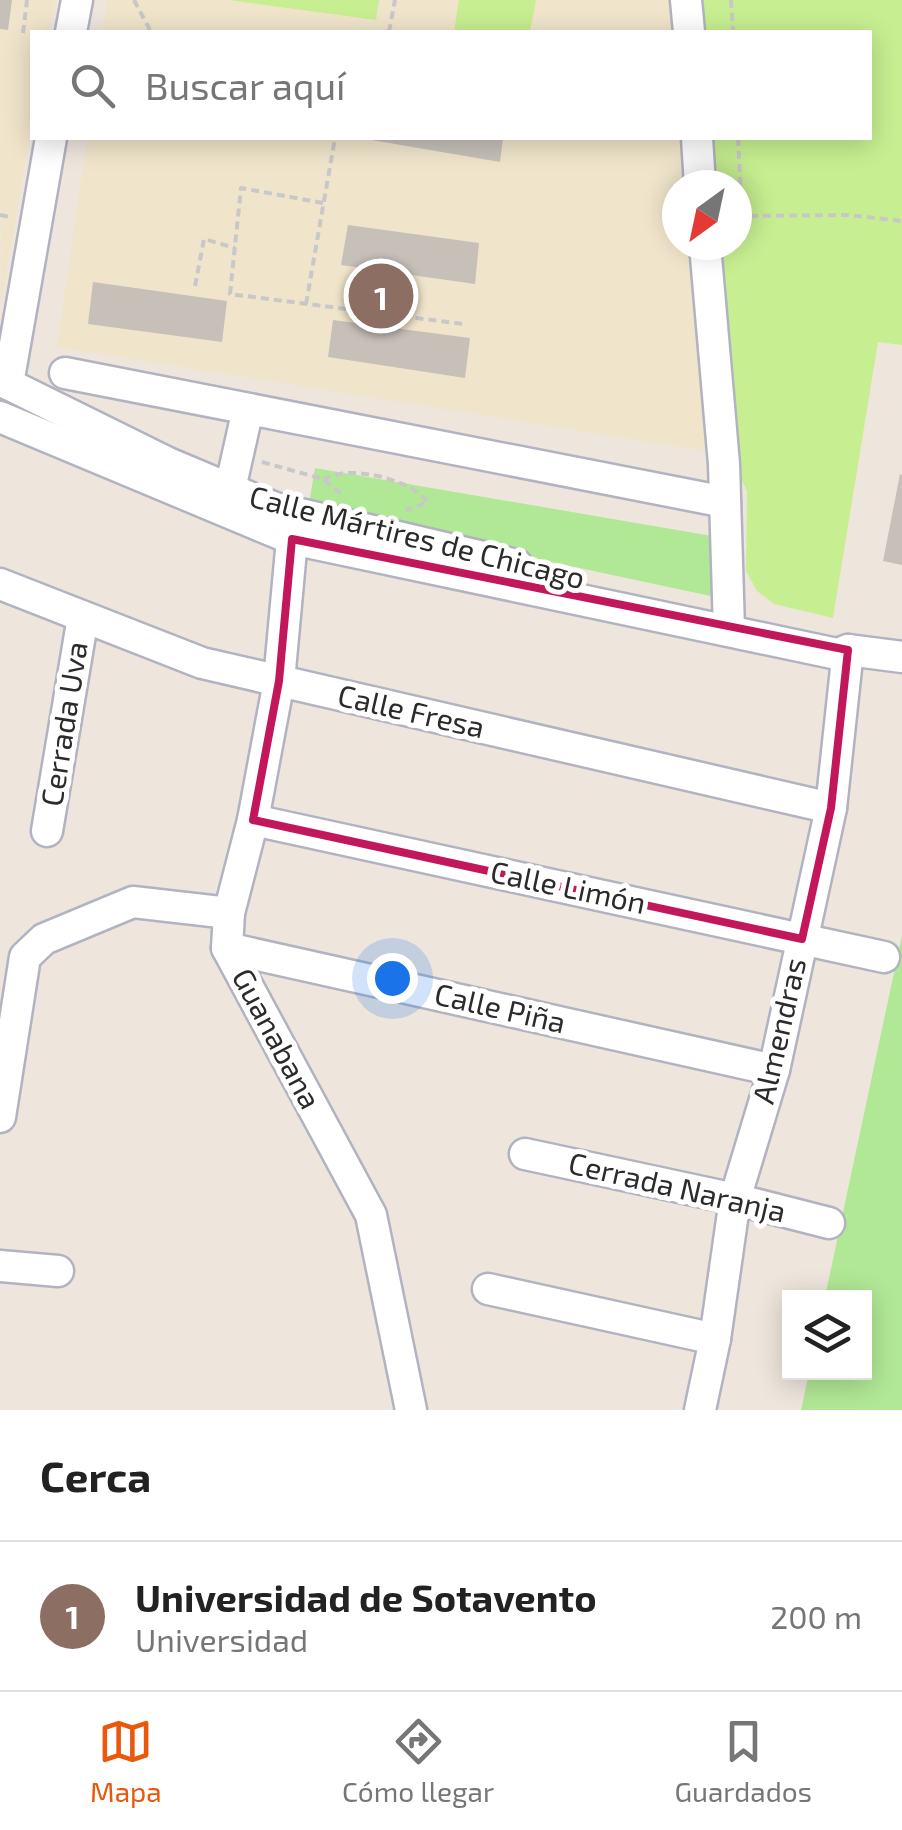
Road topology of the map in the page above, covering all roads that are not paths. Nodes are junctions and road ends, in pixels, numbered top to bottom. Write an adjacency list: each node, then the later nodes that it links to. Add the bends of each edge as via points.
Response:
1 (77, 0): 3 (street)
2 (686, 0): 4 (street)
3 (71, 30)
4 (689, 30)
5 (52, 140): 10 (street)
6 (697, 140): 7 (street)
7 (699, 170)
8 (706, 260): 14 (street)
9 (65, 373): 11 (street)
10 (4, 382): 13 (street, Calle Mártires de Chicago)
11 (248, 409): 13 (street); 14 (street)
12 (0, 417): 15 (street, Calle Mártires de Chicago)
13 (230, 489): 18 (street, Calle Mártires de Chicago, via 275,508)
14 (726, 502): 18 (street)
15 (292, 539): 18 (street, Calle Mártires de Chicago); 21 (street, Guanabana)
16 (0, 584): 17 (street, Calle Fresa)
17 (83, 617): 21 (street, Calle Fresa, via 202,662); 24 (street, Cerrada Uva)
18 (729, 623): 19 (street, Calle Mártires de Chicago, via 837,654)
19 (848, 650): 20 (street, Calle Mártires de Chicago); 22 (street, Almendras)
20 (902, 658)
21 (280, 682): 22 (street, Calle Fresa); 23 (street, Guanabana)
22 (830, 808): 26 (street, Almendras)
23 (253, 820): 25 (street, Guanabana); 26 (street, Calle Limón)
24 (47, 831)
25 (229, 913): 27 (street, Guanabana); 30 (street, via 132,902 33,947 25,958)
26 (802, 939): 28 (street, Calle Limón); 29 (street, Almendras)
27 (227, 948): 29 (street, Calle Piña); 38 (street, Guanabana, via 370,1216)
28 (884, 957)
29 (774, 1070): 32 (street, Almendras)
30 (0, 1116)
31 (524, 1154): 32 (street, Cerrada Naranja)
32 (735, 1199): 33 (street, Cerrada Naranja); 37 (street, Almendras)
33 (829, 1223)
34 (0, 1266): 35 (street)
35 (58, 1270)
36 (488, 1289): 37 (street)
37 (715, 1339): 39 (street, Almendras)
38 (411, 1410)
39 (700, 1410)

